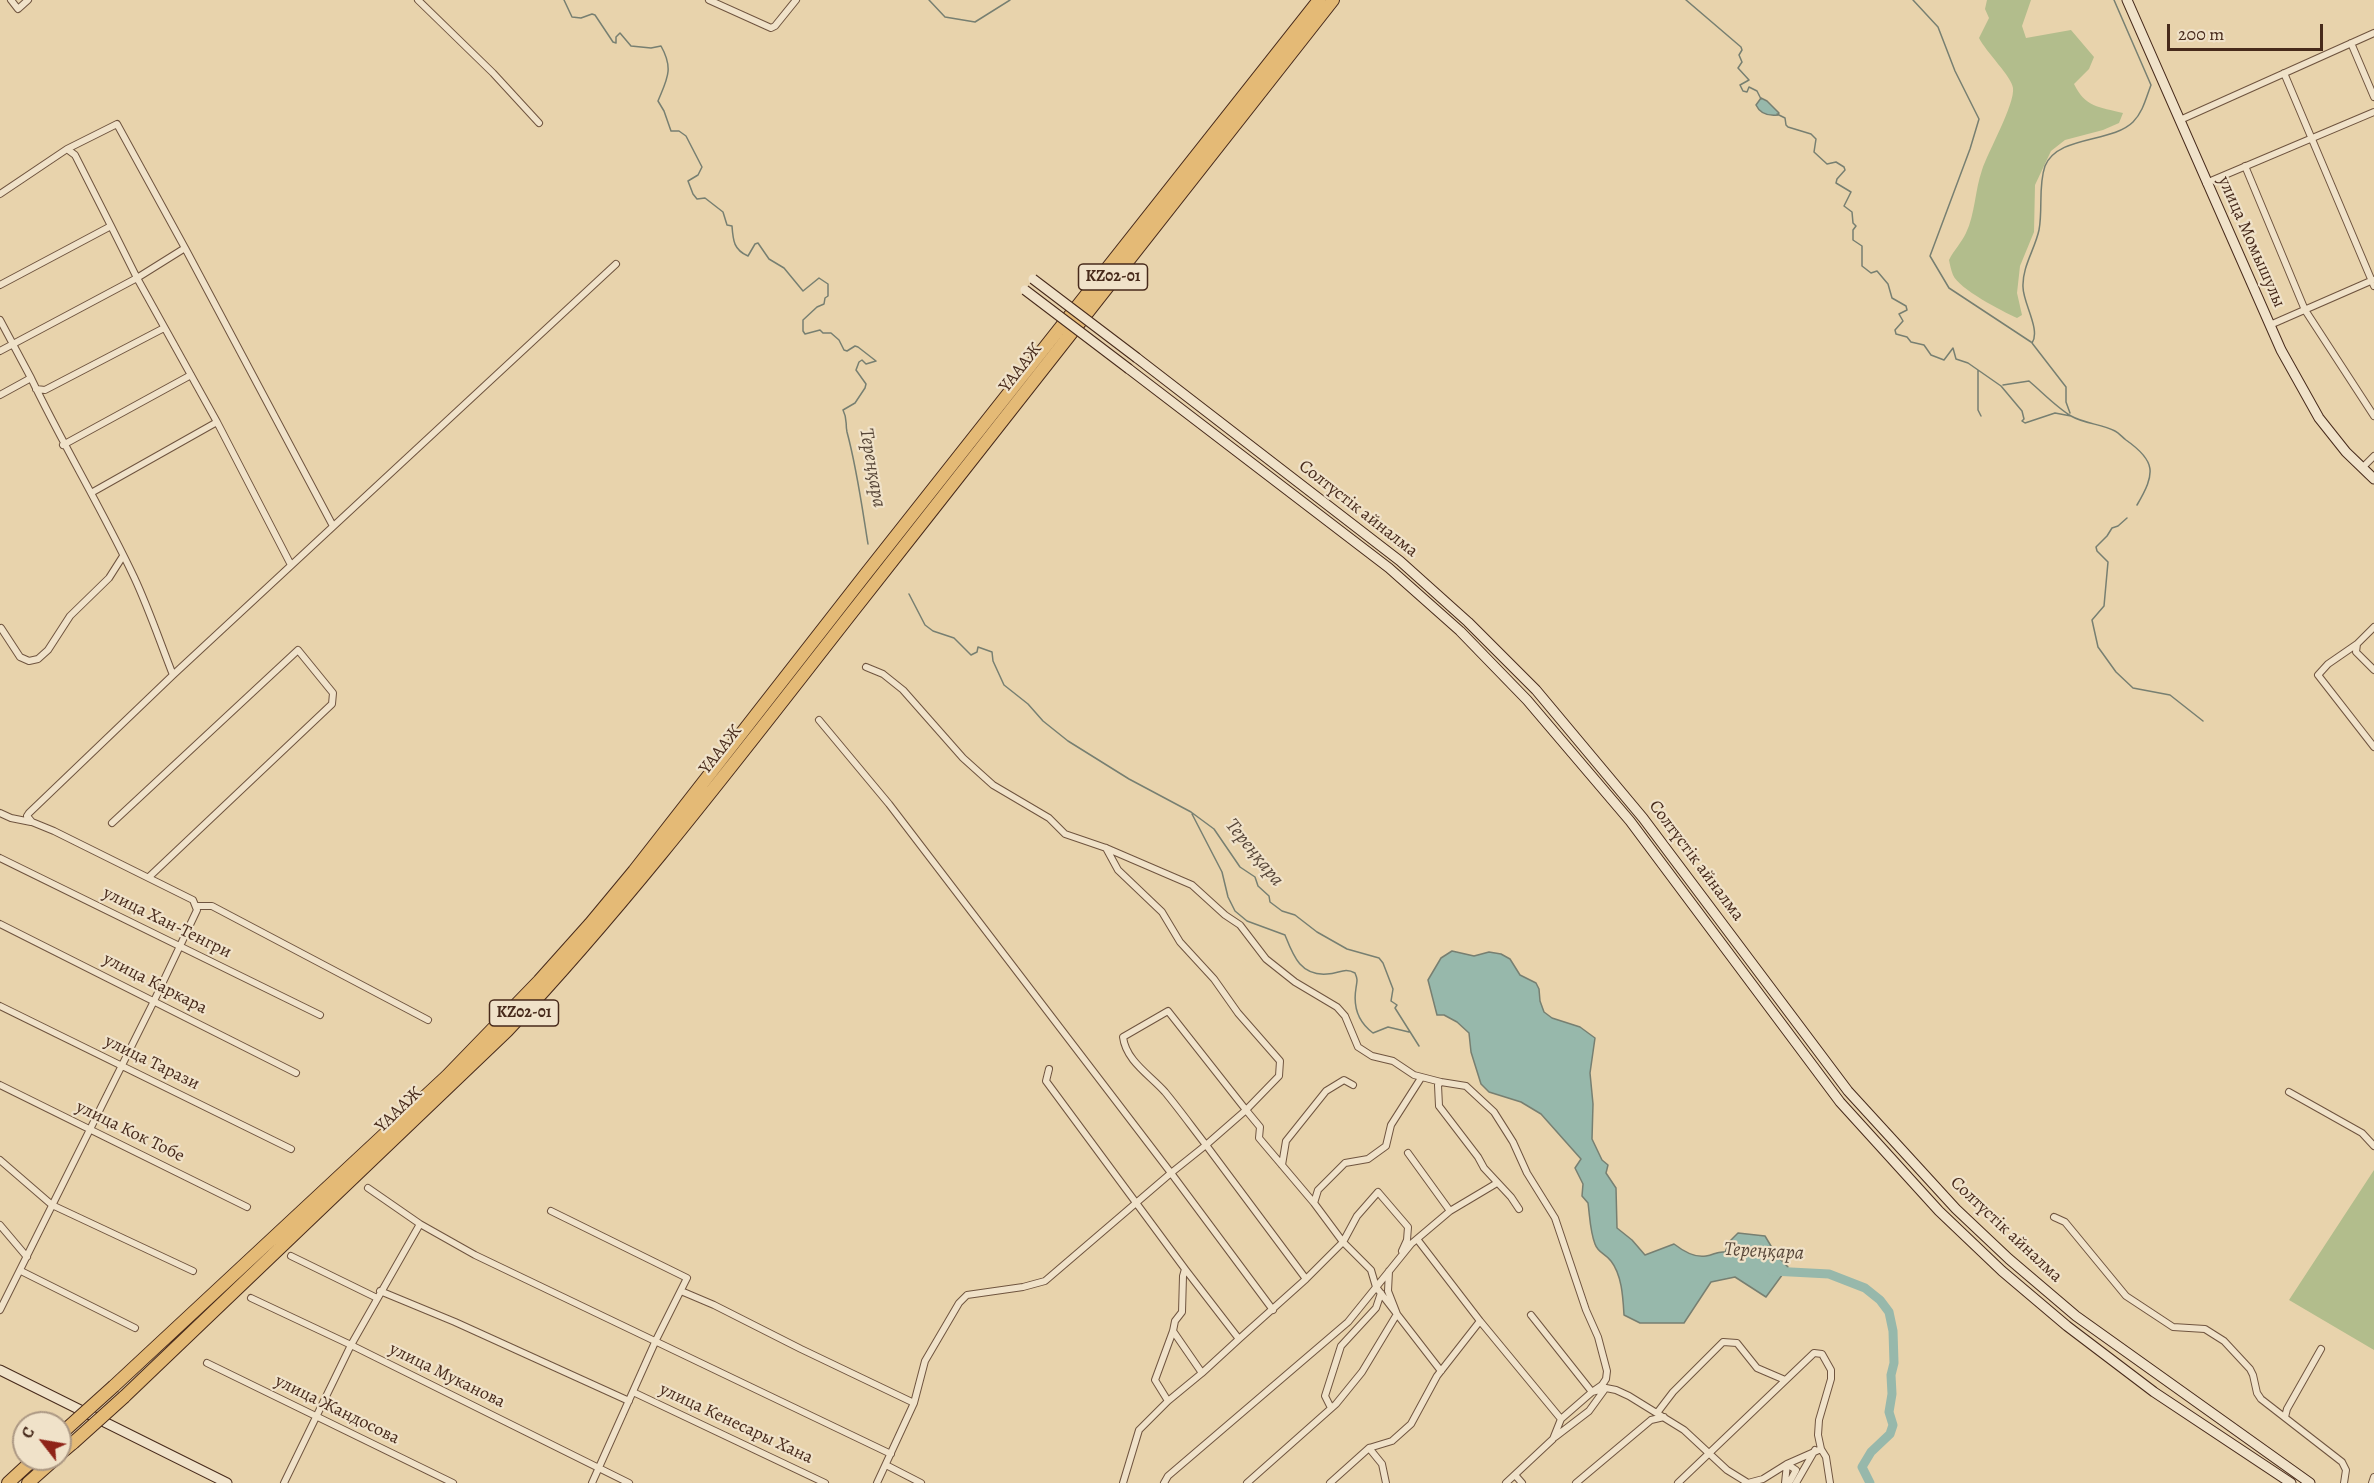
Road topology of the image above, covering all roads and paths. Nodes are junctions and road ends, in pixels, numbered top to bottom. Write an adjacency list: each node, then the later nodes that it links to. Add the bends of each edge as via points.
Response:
1 (11, 0): 2 (street, via 18,9)
2 (28, 0)
3 (418, 0): 15 (street)
4 (709, 0): 5 (street, via 771,28)
5 (796, 0)
6 (1319, 0): 49 (highway, ҮАААЖ / KZ02-01)
7 (1333, 0): 49 (highway, ҮАААЖ / KZ02-01)
8 (2127, 0): 14 (street, улица Момышулы)
9 (2374, 33): 10 (street)
10 (2351, 43): 11 (street); 12 (street)
11 (2284, 73): 14 (street); 16 (street)
12 (2374, 97)
13 (2374, 112): 16 (street)
14 (2180, 120): 19 (street, улица Момышулы)
15 (538, 123)
16 (2311, 138): 18 (street); 26 (street)
17 (67, 149): 20 (street); 21 (street, via 75,155); 22 (street, via 117,124)
18 (2245, 166): 19 (street); 29 (street)
19 (2206, 183): 31 (street, улица Момышулы)
20 (0, 194)
21 (111, 226): 24 (street); 27 (street)
22 (185, 248): 24 (street); 48 (street)
23 (616, 264): 48 (street)
24 (136, 278): 32 (street); 33 (street)
25 (1033, 279): 35 (street, Солтүстік айналма, bridge)
26 (2373, 282): 29 (street)
27 (0, 285)
28 (1024, 290): 38 (street, Солтүстік айналма, bridge)
29 (2305, 310): 31 (street); 41 (street)
30 (0, 320): 33 (street)
31 (2270, 325): 45 (street, улица Момышулы, via 2319,418)
32 (164, 328): 36 (street); 39 (street, via 45,390)
33 (12, 344): 34 (street); 37 (street)
34 (0, 351)
35 (1149, 368): 38 (street); 185 (street, Солтүстік айналма, via 1400,561 1536,690 1643,818 1848,1091 1956,1209 2076,1316)
36 (190, 375): 42 (street); 43 (street)
37 (31, 378): 39 (street); 40 (street)
38 (1142, 378): 184 (street, Солтүстік айналма, via 1389,568 1527,700 1630,821 1840,1102 1940,1211 2002,1271 2154,1392)
39 (36, 389): 43 (street)
40 (0, 394)
41 (2374, 416)
42 (217, 422): 47 (street); 51 (street)
43 (63, 445): 47 (street)
44 (2374, 456): 45 (street)
45 (2362, 468): 46 (street, улица Момышулы)
46 (2374, 479)
47 (91, 493): 50 (street)
48 (333, 526): 51 (street)
49 (891, 553): 52 (highway, ҮАААЖ / KZ02-01)
50 (123, 556): 54 (street, via 110,578 70,616 48,651 38,659 20,657); 58 (street)
51 (291, 565): 58 (street)
52 (870, 579): 147 (highway, ҮАААЖ / KZ02-01, bridge, via 634,871 539,981 447,1076); 149 (highway, ҮАААЖ / KZ02-01, bridge, via 675,838 555,980 507,1031)
53 (2374, 627): 55 (street)
54 (0, 628)
55 (2357, 644): 57 (street, via 2356,652); 60 (street, via 2318,675)
56 (866, 667): 64 (street, via 883,674 903,690 963,758 993,785 1049,818 1065,834)
57 (2374, 670)
58 (173, 675): 62 (street, via 31,808 27,816)
59 (819, 720): 90 (street, via 889,804)
60 (2374, 747)
61 (0, 813): 62 (street)
62 (32, 822): 66 (street)
63 (112, 824): 66 (street, via 298,650 333,693 332,704)
64 (1106, 848): 77 (street, via 1192,885 1240,925 1266,959 1337,1007 1358,1047); 82 (street, via 1118,870 1162,912 1180,942 1280,1061 1279,1076)
65 (0, 858): 69 (street, улица Хан-Тенгри)
66 (149, 877): 67 (street, via 194,900)
67 (197, 906): 69 (street); 73 (street, via 212,906)
68 (0, 924): 70 (street, улица Каркара)
69 (180, 946): 70 (street); 72 (street, улица Хан-Тенгри)
70 (154, 1001): 74 (street); 76 (street, улица Каркара)
71 (0, 1006): 74 (street, улица Тарази)
72 (320, 1015)
73 (428, 1020)
74 (122, 1065): 83 (street); 86 (street, улица Тарази)
75 (1049, 1069): 93 (street, via 1046,1081)
76 (296, 1073)
77 (1421, 1078): 78 (street); 94 (street, via 1391,1125 1386,1146 1368,1160 1345,1163 1318,1190)
78 (1441, 1082): 91 (street, via 1438,1106); 137 (street, via 1466,1086 1494,1112 1555,1218 1607,1371 1602,1386)
79 (0, 1085): 83 (street, улица Кок Тобе)
80 (1353, 1085): 89 (street, via 1344,1080 1326,1091 1286,1142)
81 (2289, 1092): 85 (street, via 2362,1133)
82 (1246, 1110): 84 (street); 84 (street, via 1168,1011 1123,1037 1145,1075 1163,1090); 89 (street, via 1260,1127 1259,1138)
83 (90, 1129): 95 (street); 96 (street, улица Кок Тобе)
84 (1206, 1145): 90 (street); 112 (street)
85 (2374, 1146)
86 (291, 1149)
87 (1408, 1153): 99 (street)
88 (0, 1160): 95 (street)
89 (1282, 1165): 94 (street)
90 (1171, 1173): 93 (street); 120 (street)
91 (1497, 1182): 97 (street); 99 (street)
92 (368, 1188): 101 (street)
93 (1136, 1203): 108 (street); 140 (street, via 1045,1281 967,1295 925,1361)
94 (1314, 1203): 104 (street)
95 (52, 1205): 106 (street); 110 (street)
96 (247, 1207)
97 (1519, 1209)
98 (550, 1210): 115 (street, via 687,1278)
99 (1450, 1211): 103 (street)
100 (2054, 1217): 145 (street, via 2065,1222 2126,1296 2173,1327 2205,1329 2224,1341 2250,1369 2261,1399)
101 (420, 1224): 114 (street); 127 (street, via 475,1255)
102 (0, 1225): 106 (street)
103 (1417, 1239): 107 (street); 123 (street)
104 (1343, 1242): 107 (street, via 1357,1216 1378,1192 1408,1227); 112 (street); 113 (street, via 1371,1270)
105 (291, 1256): 118 (street)
106 (27, 1257): 109 (street)
107 (1400, 1257): 111 (street)
108 (1185, 1269): 125 (street, via 1182,1312); 126 (street)
109 (21, 1271): 119 (street); 124 (street)
110 (193, 1271)
111 (1389, 1271): 113 (street); 121 (street, via 1388,1291)
112 (1306, 1279): 120 (street)
113 (1376, 1287): 116 (street); 173 (street, via 1348,1322)
114 (381, 1291): 118 (street); 138 (street)
115 (681, 1291): 127 (street); 140 (street)
116 (1381, 1293): 121 (street); 141 (street, via 1376,1308 1341,1346 1325,1396)
117 (251, 1298): 128 (street, улица Муканова)
118 (377, 1298): 128 (street)
119 (0, 1310)
120 (1273, 1310): 126 (street)
121 (1397, 1314): 132 (street); 141 (street, via 1362,1372)
122 (1531, 1315): 137 (street)
123 (1480, 1321): 132 (street); 146 (street)
124 (135, 1328)
125 (1173, 1331): 133 (street); 139 (street, via 1155,1380)
126 (1239, 1339): 133 (street)
127 (656, 1340): 136 (street); 152 (street)
128 (351, 1345): 143 (street); 156 (street, улица Муканова)
129 (2321, 1349): 145 (street)
130 (207, 1363): 143 (street, улица Жандосова)
131 (0, 1370): 164 (street)
132 (1441, 1371): 150 (street, via 1411,1424 1392,1441)
133 (1202, 1373): 139 (street)
134 (1785, 1380): 142 (street, via 1757,1368 1737,1343 1723,1342 1672,1392); 151 (street, via 1814,1353 1821,1354 1827,1362 1831,1379 1819,1420); 153 (street)
135 (1606, 1388): 137 (street); 142 (street); 148 (street, via 1589,1411)
136 (633, 1392): 138 (street); 169 (street, улица Кенесары Хана)
137 (1592, 1392): 146 (street)
138 (629, 1401): 156 (street)
139 (1168, 1401): 172 (street, via 1138,1430)
140 (914, 1403): 152 (street)
141 (1331, 1408): 174 (street)
142 (1657, 1413): 144 (street)
143 (315, 1416): 165 (street); 166 (street, улица Жандосова)
144 (1664, 1417): 153 (street); 179 (street, via 1651,1420)
145 (2285, 1417): 186 (street, via 2342,1462 2346,1470)
146 (1561, 1419): 148 (street)
147 (72, 1424)
148 (1553, 1439): 159 (street)
149 (72, 1444)
150 (1369, 1448): 175 (street); 176 (street, via 1382,1464)
151 (1818, 1450): 154 (street); 182 (street); 183 (street, via 1826,1457)
152 (891, 1454): 155 (street)
153 (1709, 1455): 180 (street); 181 (street)
154 (1787, 1464): 161 (street, via 1796,1470); 181 (street)
155 (886, 1465): 170 (street); 171 (street)
156 (599, 1468): 167 (street); 168 (street, улица Муканова)
157 (21, 1471): 162 (highway)
158 (41, 1471): 163 (highway)
159 (1515, 1475): 177 (street); 178 (street)
160 (2374, 1477): 187 (street)
161 (1787, 1482)
162 (8, 1483)
163 (28, 1483)
164 (227, 1483)
165 (284, 1483)
166 (453, 1483)
167 (592, 1483)
168 (629, 1483)
169 (825, 1483)
170 (877, 1483)
171 (921, 1483)
172 (1123, 1483)
173 (1164, 1483)
174 (1247, 1483)
175 (1330, 1483)
176 (1386, 1483)
177 (1506, 1483)
178 (1522, 1483)
179 (1576, 1483)
180 (1678, 1483)
181 (1748, 1483)
182 (1796, 1483)
183 (1830, 1483)
184 (2291, 1483)
185 (2310, 1483)
186 (2344, 1483)
187 (2372, 1483)

